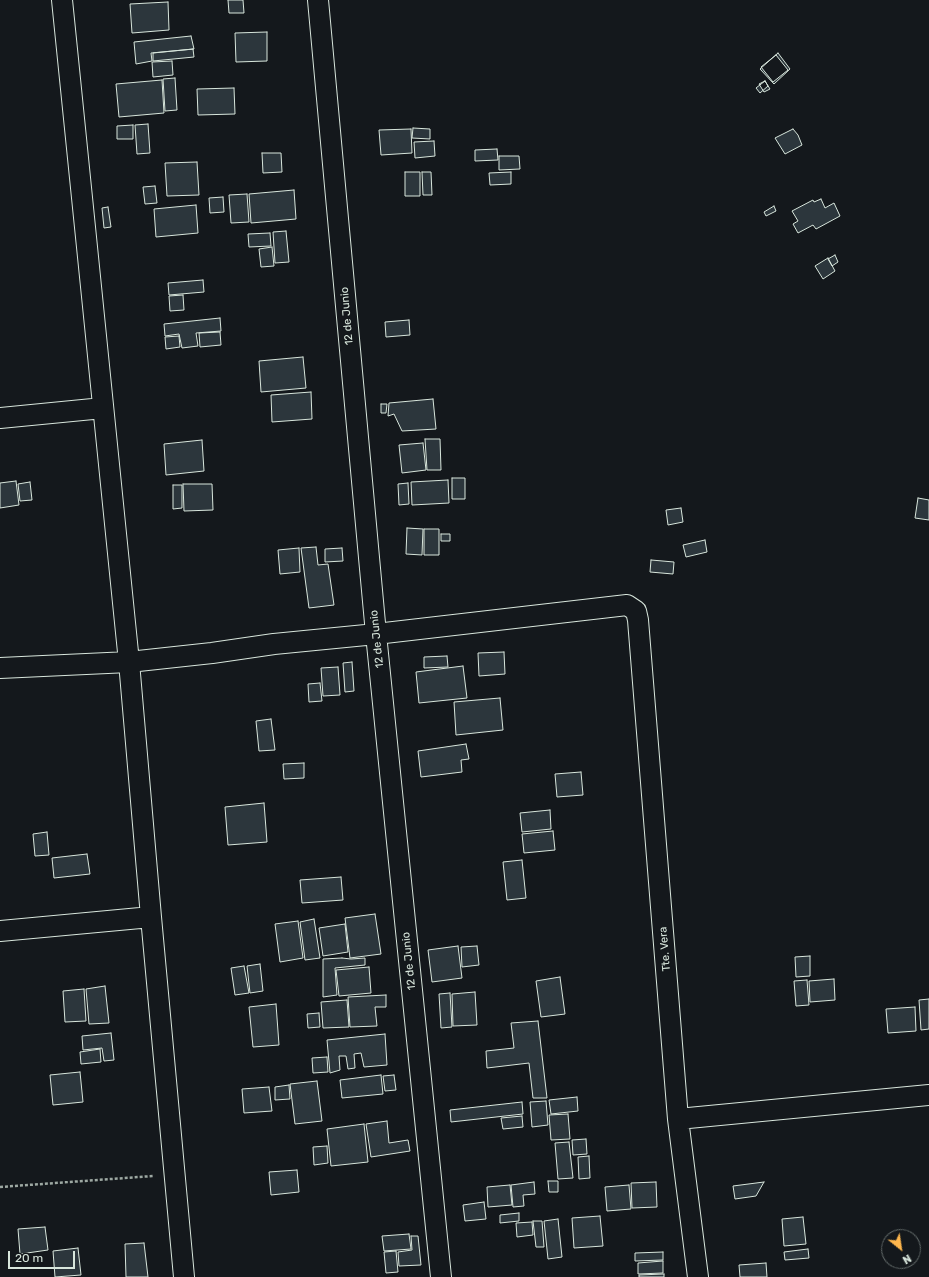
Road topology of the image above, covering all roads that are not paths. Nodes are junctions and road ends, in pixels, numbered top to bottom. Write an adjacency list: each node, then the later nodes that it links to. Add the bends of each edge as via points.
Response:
1 (62, 0): 3 (street)
2 (318, 0): 5 (street, 12 de Junio)
3 (103, 408): 4 (street); 6 (street)
4 (0, 418)
5 (376, 634): 6 (street); 11 (street, Tte. Vera, via 627,605 636,611); 13 (street, 12 de Junio)
6 (128, 662): 7 (street); 8 (street)
7 (0, 668)
8 (151, 917): 9 (street); 12 (street)
9 (0, 932)
10 (929, 1095): 11 (street)
11 (678, 1119): 14 (street, Tte. Vera)
12 (184, 1277)
13 (441, 1277)
14 (698, 1277)

